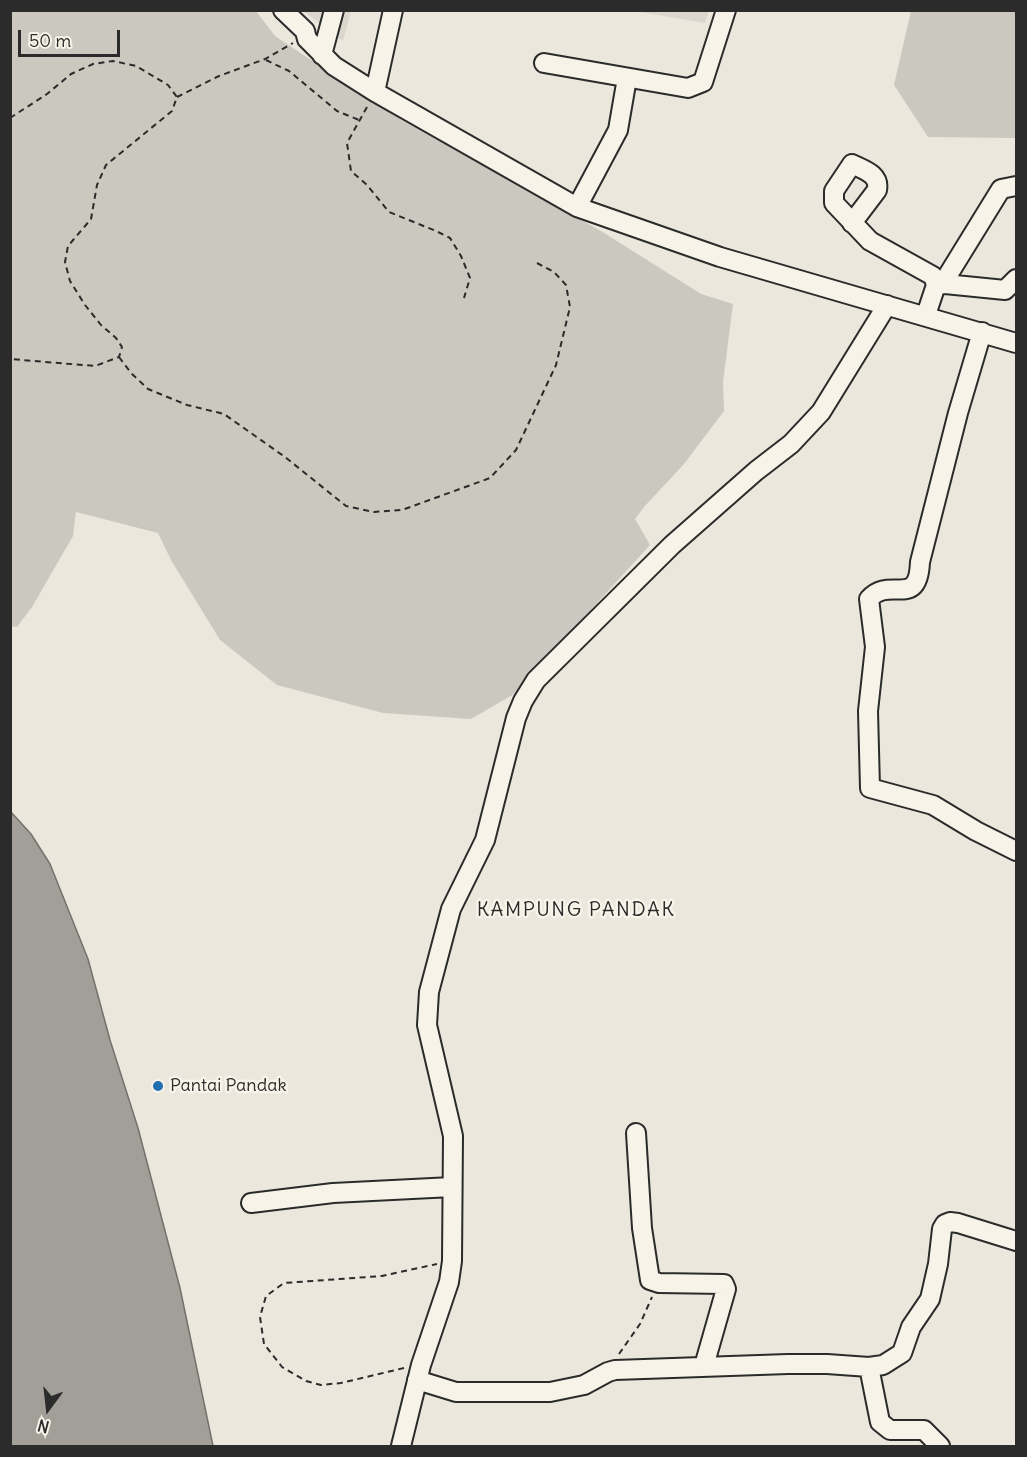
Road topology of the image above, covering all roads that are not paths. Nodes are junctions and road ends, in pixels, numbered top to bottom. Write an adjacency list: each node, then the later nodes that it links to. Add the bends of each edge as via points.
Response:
1 (284, 10): 5 (street)
2 (334, 10): 5 (street)
3 (393, 10): 8 (street)
4 (726, 10): 7 (street, via 703,82 688,88)
5 (322, 55): 8 (street)
6 (544, 63): 7 (street)
7 (627, 78): 10 (street, via 618,130)
8 (375, 92): 10 (street)
9 (1017, 186): 13 (street, via 1001,189)
10 (577, 207): 14 (street, via 720,257)
11 (852, 223): 13 (street, via 870,242)
12 (1017, 279): 13 (street, via 1005,290)
13 (941, 284): 15 (street)
14 (887, 305): 15 (street); 20 (street, via 821,412 791,444 672,545 536,680 523,701 485,840 451,909 429,992 427,1025 453,1136)
15 (926, 315): 16 (street)
16 (982, 332): 17 (street); 18 (street, via 955,424 919,579 908,589 880,590 870,599 876,647 868,711 870,789 933,805)
17 (1017, 343)
18 (1017, 851)
19 (636, 1133): 23 (street, via 641,1219 650,1280 724,1284 726,1289)
20 (452, 1187): 21 (street, via 333,1193); 25 (street, via 452,1261)
21 (251, 1203)
22 (1017, 1241): 24 (street, via 958,1223 945,1224 930,1299 911,1327 902,1353 883,1365)
23 (704, 1366): 24 (street); 25 (street, via 608,1371 584,1385 550,1392 456,1392)
24 (869, 1367): 27 (street, via 880,1422 885,1428 924,1430)
25 (419, 1373): 26 (street)
26 (401, 1446)
27 (940, 1446)

